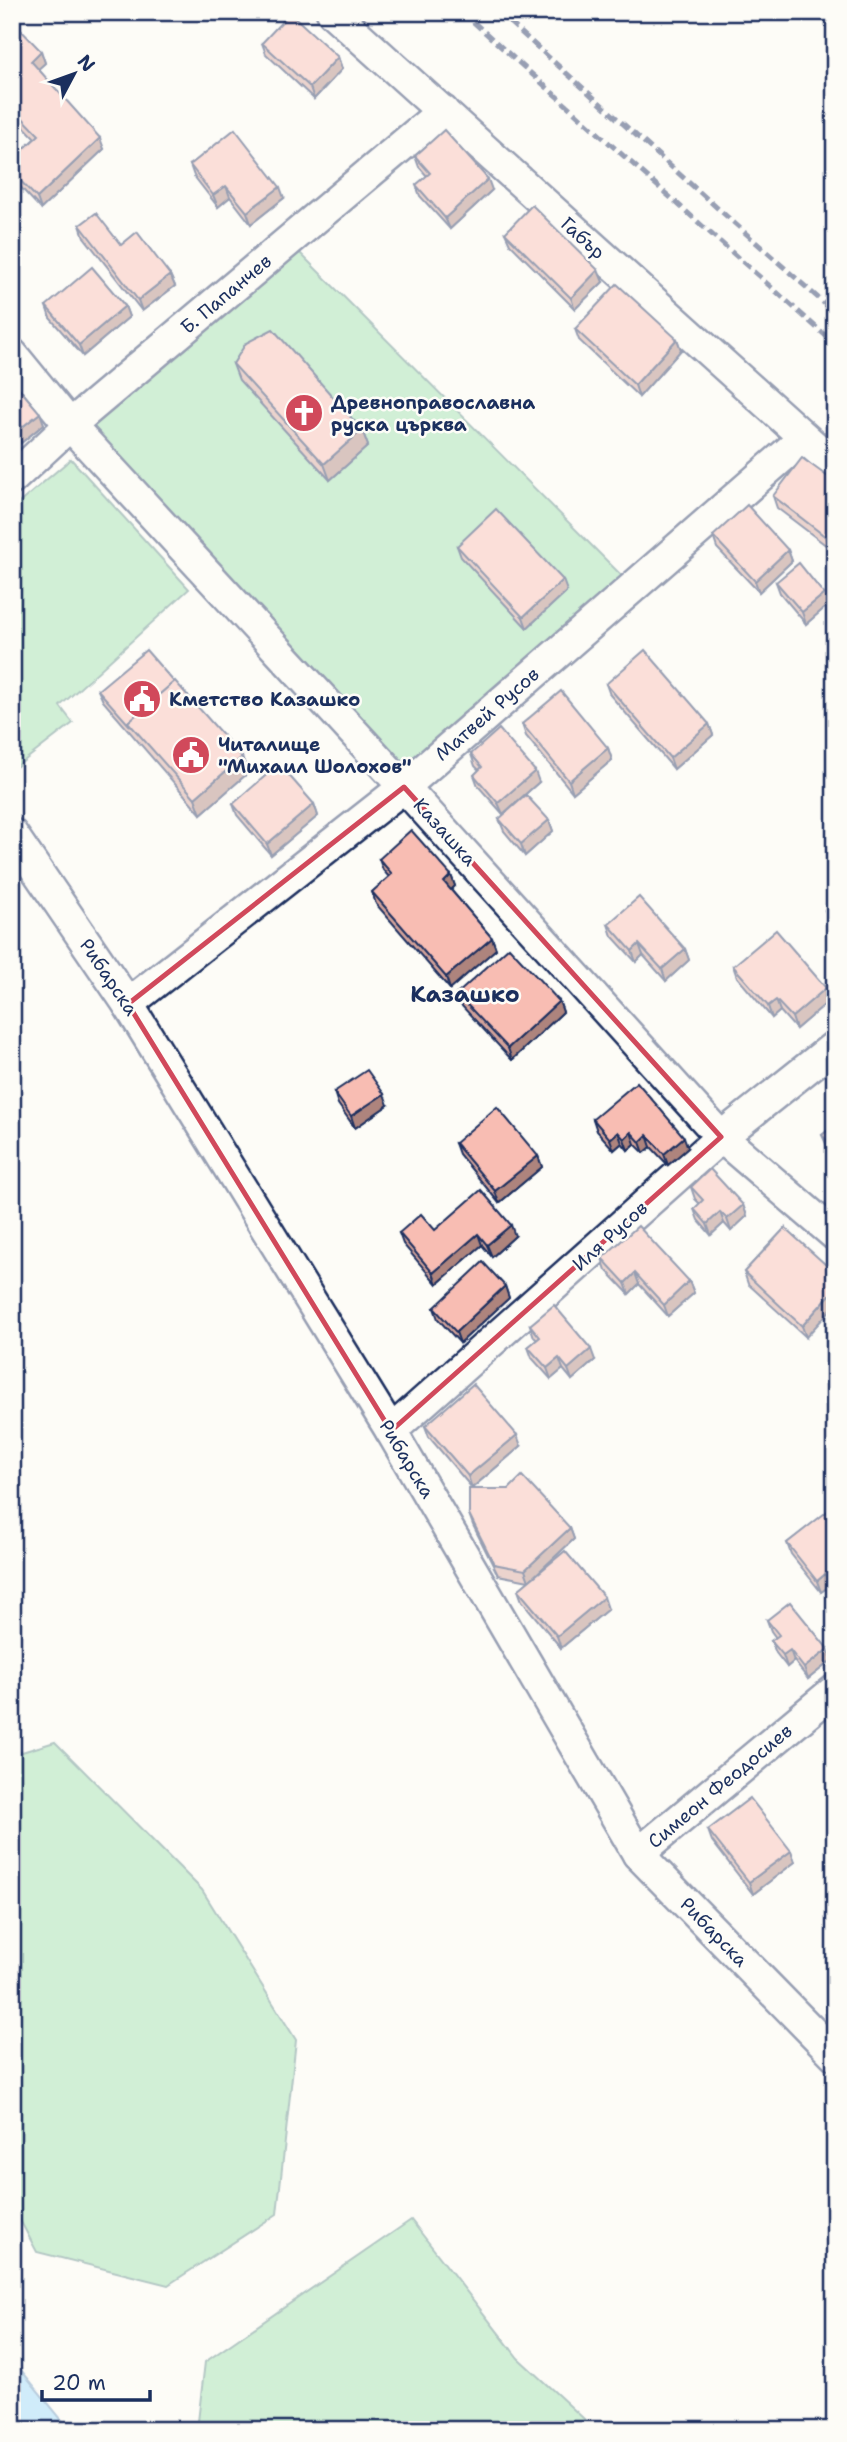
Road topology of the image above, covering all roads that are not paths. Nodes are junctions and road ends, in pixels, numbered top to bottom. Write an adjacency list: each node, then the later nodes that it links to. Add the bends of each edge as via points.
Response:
1 (332, 12): 2 (street, Габър)
2 (443, 111): 4 (street, Б. Папанчев); 5 (street, Габър)
3 (12, 354): 4 (street, Казашка)
4 (70, 425): 7 (street, Б. Папанчев); 8 (street, Казашка)
5 (804, 438): 6 (street, Габър); 8 (street, Матвей Русов)
6 (835, 465)
7 (12, 479)
8 (404, 787): 10 (street, Матвей Русов); 12 (street, Казашка)
9 (12, 834): 10 (street, Рибарска)
10 (128, 1004): 14 (street, Рибарска)
11 (835, 1046): 12 (street, Иля Русов)
12 (721, 1137): 13 (street, Казашка); 14 (street, Иля Русов)
13 (835, 1235)
14 (391, 1432): 16 (street, Рибарска)
15 (835, 1690): 16 (street, Симеон Феодосиев)
16 (638, 1854): 17 (street, Рибарска)
17 (835, 2055)

